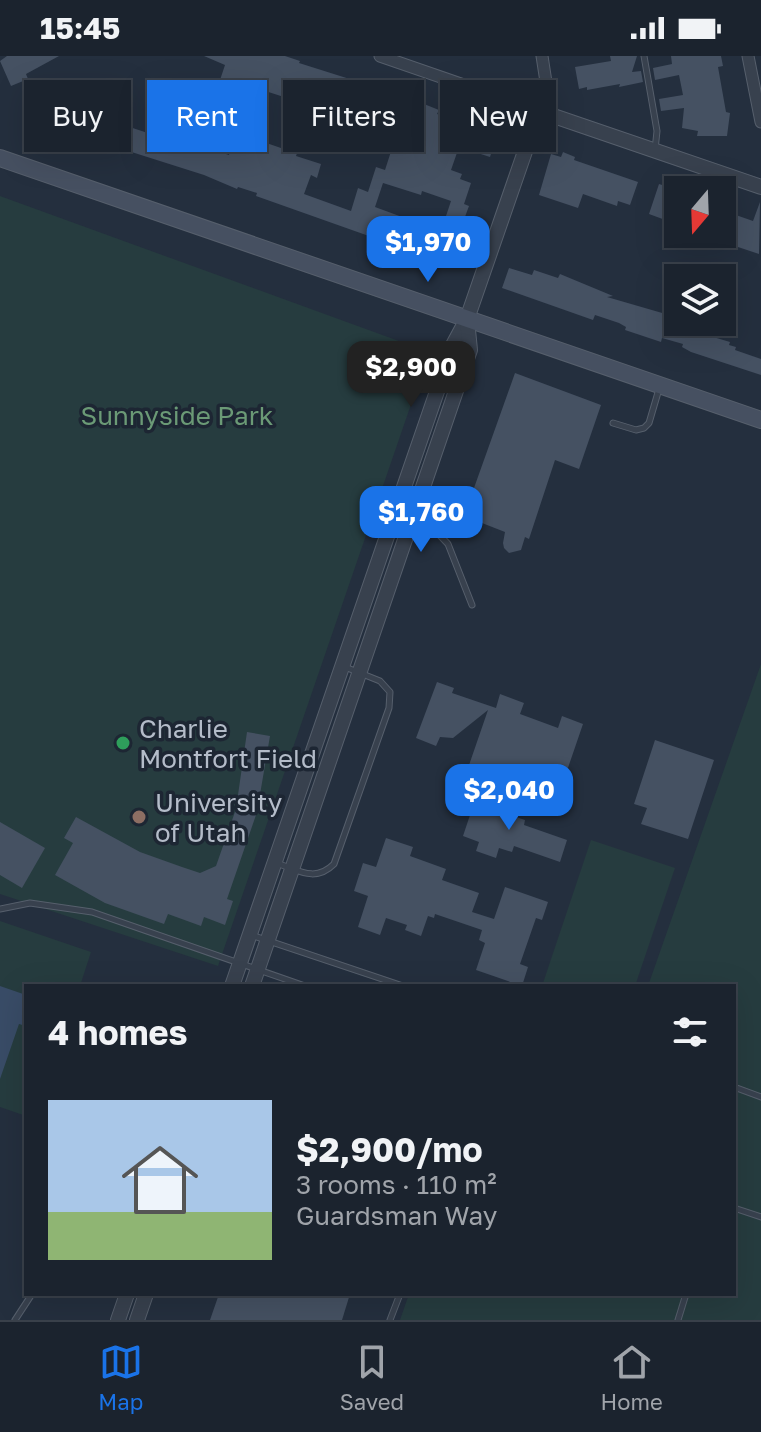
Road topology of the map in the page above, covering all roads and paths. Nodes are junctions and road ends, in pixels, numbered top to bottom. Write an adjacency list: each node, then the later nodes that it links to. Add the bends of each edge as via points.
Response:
1 (380, 56): 5 (street)
2 (542, 56): 6 (street)
3 (644, 56): 9 (lane, via 657,131)
4 (748, 56): 8 (street)
5 (449, 80)
6 (546, 80)
7 (556, 117): 9 (street)
8 (761, 122)
9 (655, 151): 12 (street)
10 (525, 152): 13 (street)
11 (0, 158): 13 (main road)
12 (761, 187)
13 (467, 319): 14 (main road); 17 (street, via 470,350); 19 (street, via 453,345)
14 (660, 386): 15 (main road); 16 (lane, via 644,428)
15 (761, 420)
16 (613, 423)
17 (413, 519): 18 (lane, via 432,527 448,544); 20 (street)
18 (472, 605)
19 (343, 667): 20 (lane); 21 (street)
20 (360, 672): 22 (street); 22 (lane, via 390,692 389,708 334,864 313,875)
21 (275, 863): 22 (lane); 24 (street)
22 (292, 868): 25 (street)
23 (0, 909): 26 (lane, via 30,903 92,912)
24 (250, 935): 25 (lane); 26 (street)
25 (267, 941): 27 (street); 31 (lane)
26 (241, 962): 27 (lane); 28 (street)
27 (258, 969): 29 (street); 30 (lane)
28 (233, 984)
29 (253, 984)
30 (299, 984)
31 (397, 984)
32 (736, 1088): 33 (lane)
33 (761, 1097)
34 (736, 1209): 35 (lane)
35 (761, 1217)
36 (31, 1296): 41 (lane)
37 (126, 1296): 42 (street)
38 (145, 1296): 43 (street)
39 (399, 1296): 44 (lane)
40 (685, 1296): 45 (lane)
41 (15, 1320)
42 (118, 1320)
43 (137, 1320)
44 (390, 1320)
45 (678, 1320)

